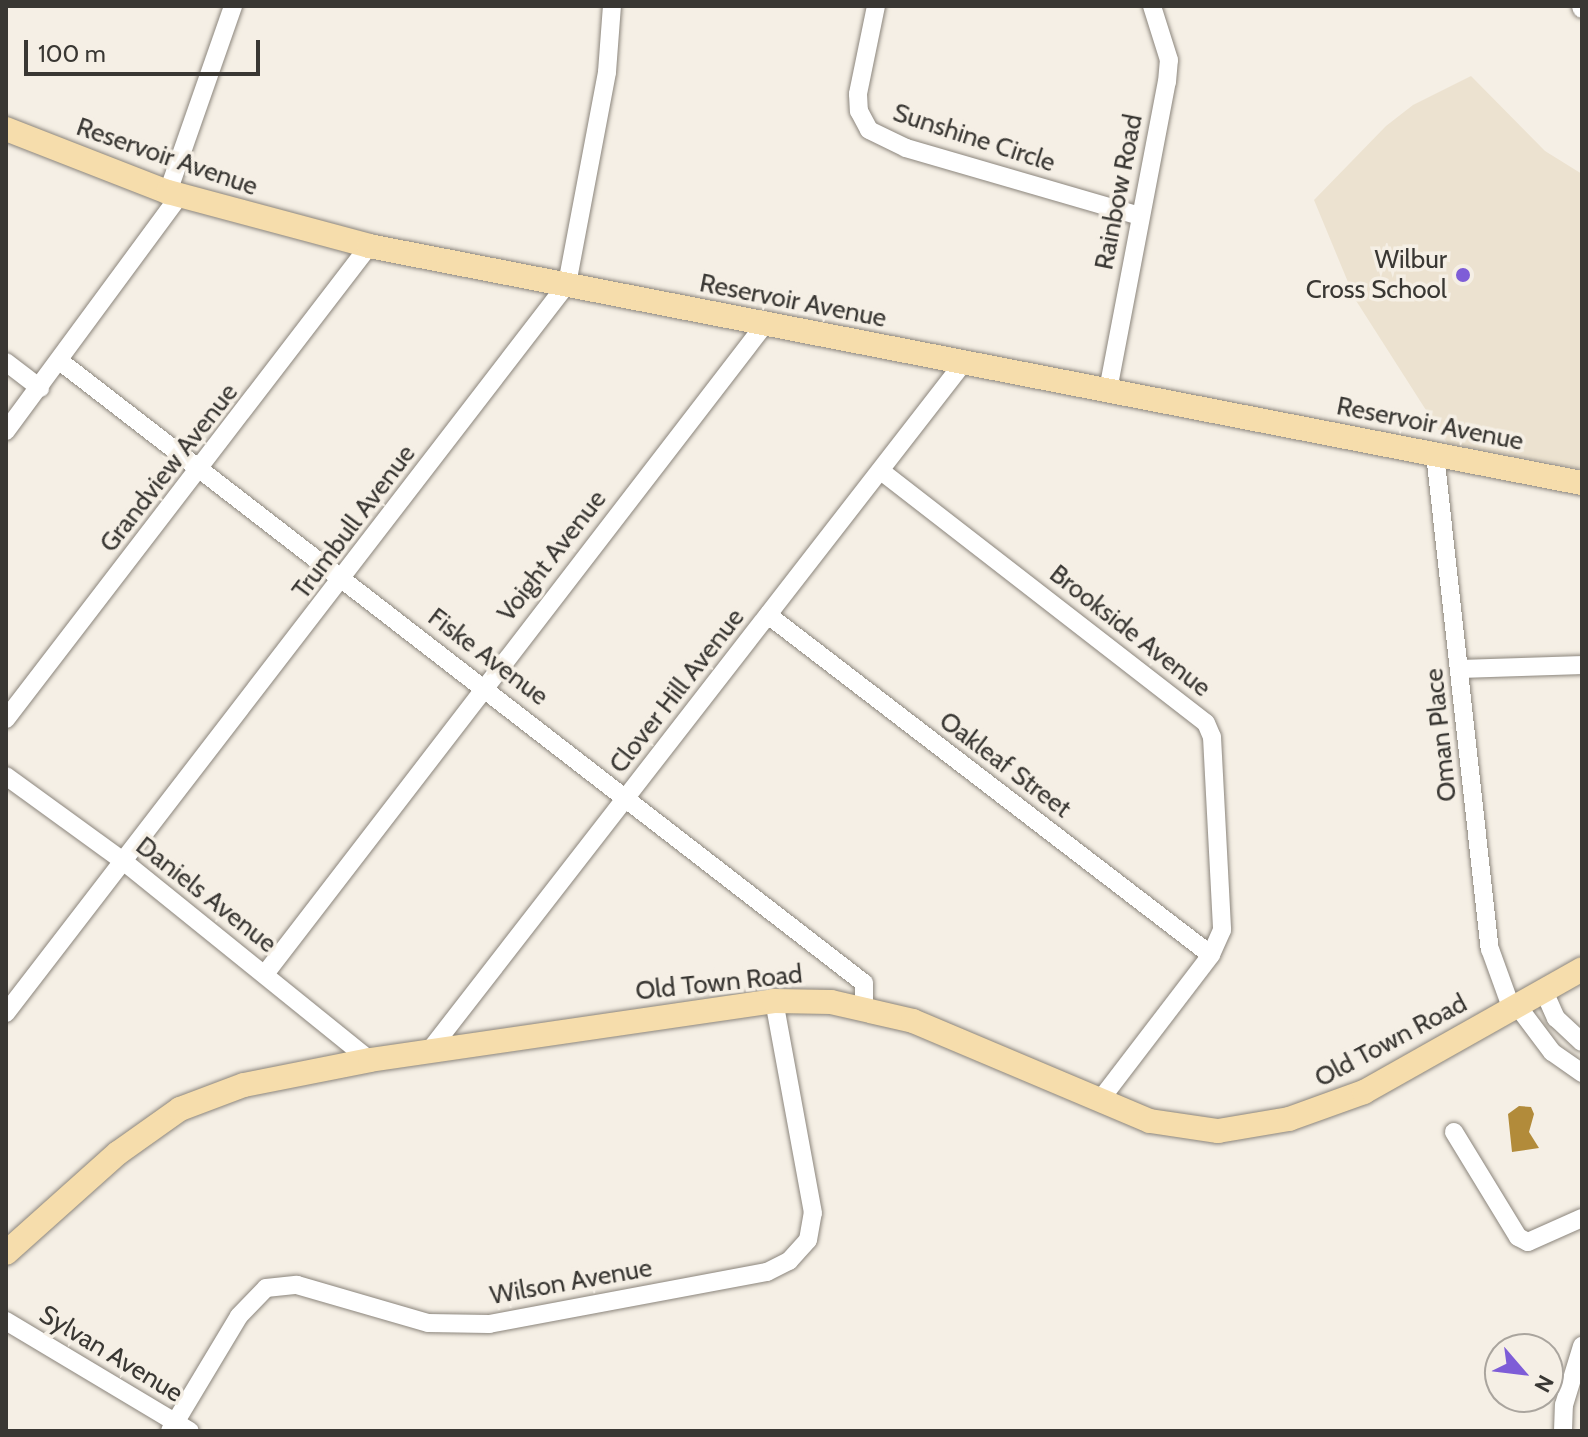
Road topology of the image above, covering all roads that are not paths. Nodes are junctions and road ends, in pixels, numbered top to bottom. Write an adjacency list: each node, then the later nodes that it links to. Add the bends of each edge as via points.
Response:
1 (233, 6): 6 (street)
2 (612, 6): 9 (street, Trumbull Avenue, via 607,72)
3 (876, 6): 7 (street, Sunshine Circle, via 858,94 859,111 869,130 906,148)
4 (1152, 6): 7 (street, Rainbow Road, via 1169,60)
5 (6, 129): 6 (main road, Reservoir Avenue)
6 (174, 193): 8 (main road, Reservoir Avenue); 12 (street)
7 (1140, 216): 15 (street, Rainbow Road)
8 (369, 246): 9 (main road, Reservoir Avenue); 18 (street, Grandview Avenue)
9 (567, 284): 10 (main road, Reservoir Avenue); 21 (street, Trumbull Avenue)
10 (765, 324): 13 (main road, Reservoir Avenue); 25 (street, Voight Avenue)
11 (6, 362): 14 (street)
12 (61, 362): 14 (street); 18 (street, Fiske Avenue)
13 (964, 362): 15 (main road, Reservoir Avenue); 19 (street, Clover Hill Avenue)
14 (40, 388): 16 (street)
15 (1108, 390): 17 (main road, Reservoir Avenue)
16 (6, 431)
17 (1435, 454): 20 (main road, Reservoir Avenue); 24 (street, Oman Place)
18 (203, 469): 21 (street, Fiske Avenue); 26 (street, Grandview Avenue)
19 (881, 471): 22 (street, Clover Hill Avenue); 30 (street, Brookside Avenue, via 1206,723 1212,737 1223,917)
20 (1582, 483)
21 (343, 580): 25 (street, Fiske Avenue); 29 (street, Trumbull Avenue)
22 (768, 615): 28 (street, Clover Hill Avenue); 30 (street, Oakleaf Street)
23 (1582, 665): 24 (street)
24 (1461, 669): 35 (street, Oman Place, via 1490,949)
25 (484, 686): 28 (street, Fiske Avenue); 32 (street, Voight Avenue)
26 (6, 719)
27 (6, 776): 29 (street, Daniels Avenue)
28 (626, 800): 36 (street, Fiske Avenue, via 864,983); 39 (street, Clover Hill Avenue)
29 (123, 861): 32 (street, Daniels Avenue); 37 (street, Trumbull Avenue)
30 (1211, 955): 42 (street, Brookside Avenue)
31 (1582, 969): 33 (main road, Old Town Road)
32 (265, 974): 40 (street, Daniels Avenue)
33 (1543, 989): 35 (main road, Old Town Road); 38 (street, via 1556,1018)
34 (774, 1001): 36 (main road, Old Town Road); 39 (main road, Old Town Road); 48 (street, Wilson Avenue, via 813,1213 808,1240 789,1261 767,1272 489,1324 428,1323 297,1285 266,1288 239,1316)
35 (1513, 1005): 41 (street, Oman Place, via 1552,1052); 42 (main road, Old Town Road, via 1364,1092 1327,1108 1251,1128 1172,1126)
36 (864, 1006): 42 (main road, Old Town Road, via 955,1037)
37 (6, 1013)
38 (1582, 1042)
39 (430, 1050): 40 (main road, Old Town Road)
40 (370, 1060): 45 (main road, Old Town Road, via 244,1085 180,1109 118,1153)
41 (1582, 1073)
42 (1100, 1100)
43 (1454, 1132): 44 (street, via 1518,1237 1528,1242)
44 (1582, 1218)
45 (6, 1253)
46 (6, 1321): 48 (street, Sylvan Avenue)
47 (1582, 1346): 49 (street, via 1564,1405)
48 (178, 1428)
49 (1563, 1431)

